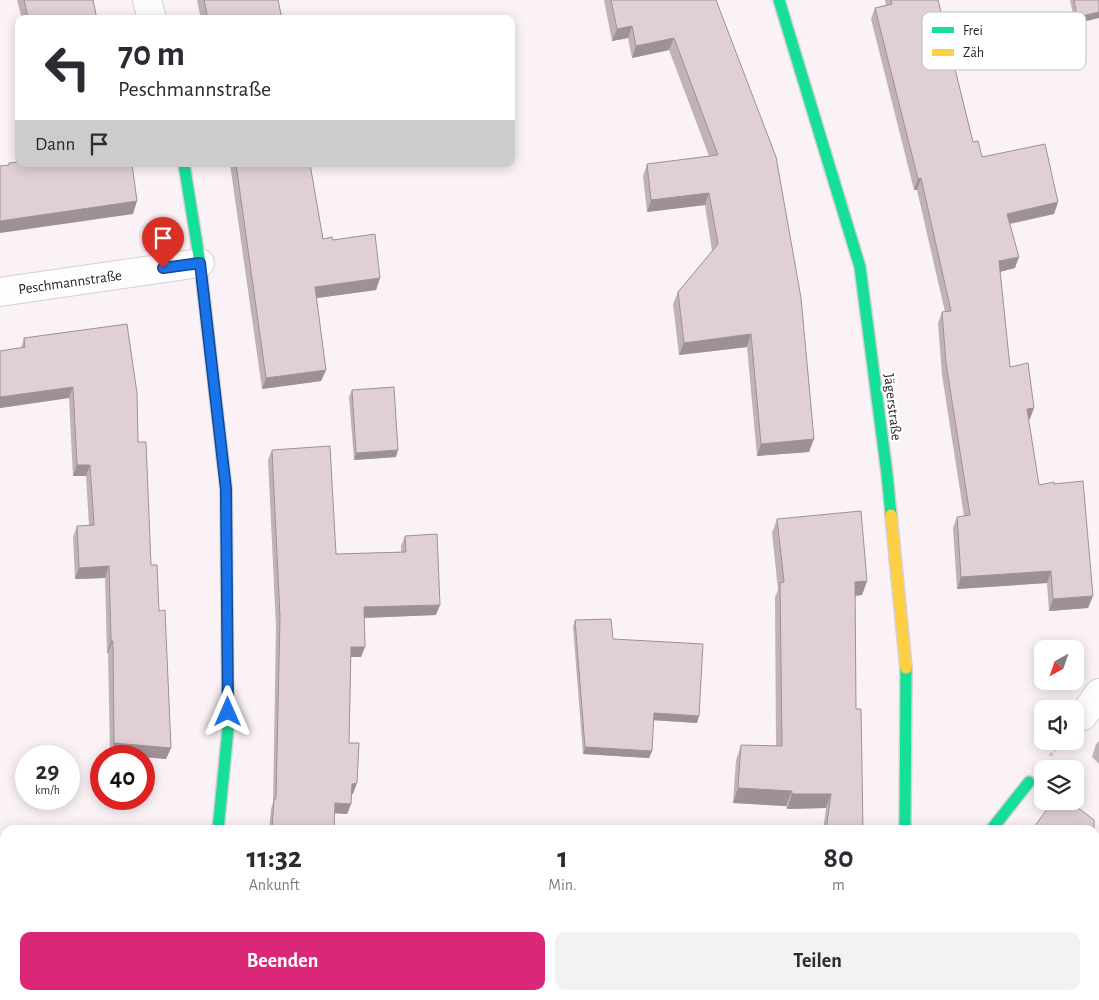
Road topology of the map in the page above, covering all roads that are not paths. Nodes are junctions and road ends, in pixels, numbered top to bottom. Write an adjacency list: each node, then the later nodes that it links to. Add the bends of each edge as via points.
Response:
1 (147, 0): 3 (street)
2 (779, 0): 11 (street, Jägerstraße, via 860,267 887,474 906,665)
3 (151, 15)
4 (184, 167): 5 (street)
5 (200, 263): 6 (street, Peschmannstraße); 10 (street, via 226,489 228,729)
6 (0, 292)
7 (1099, 694): 8 (street)
8 (1084, 713)
9 (1029, 782): 12 (street)
10 (218, 825)
11 (905, 825)
12 (995, 825)

